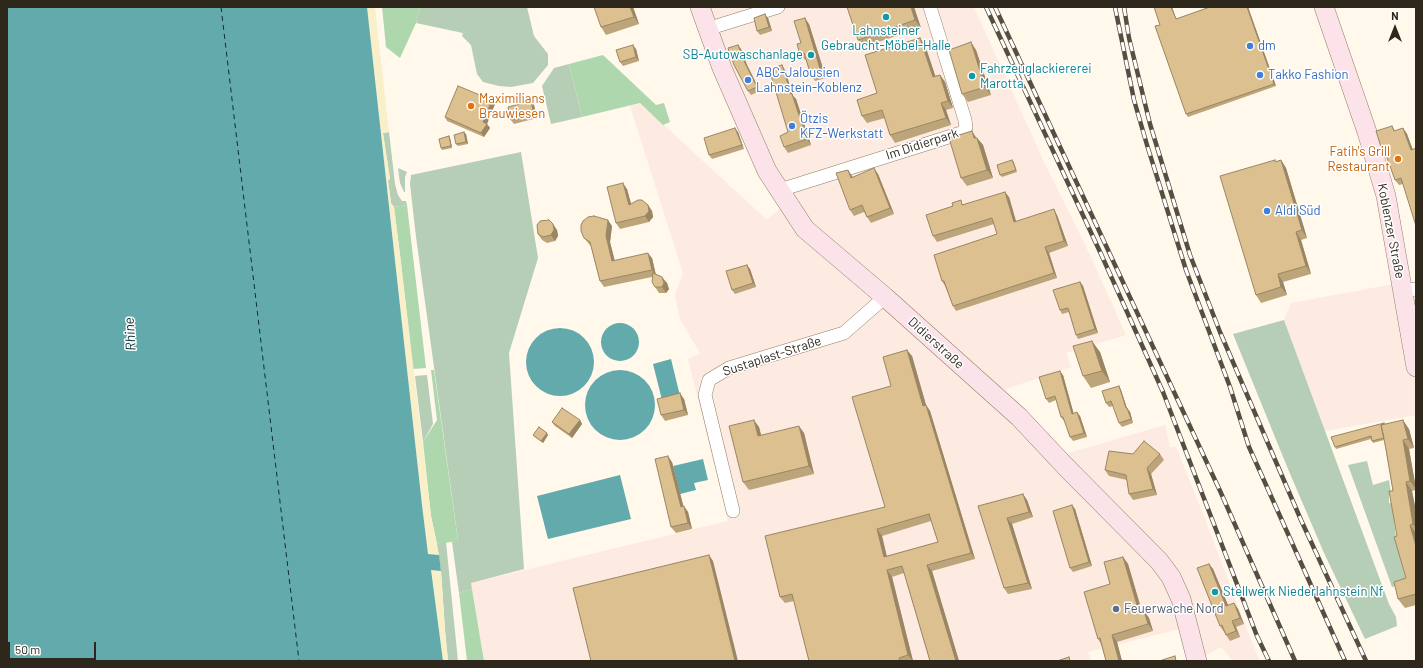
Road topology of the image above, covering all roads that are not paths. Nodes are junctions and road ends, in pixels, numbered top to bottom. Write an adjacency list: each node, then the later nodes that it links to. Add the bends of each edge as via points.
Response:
1 (700, 7): 5 (street, Didierstraße)
2 (778, 7): 5 (street)
3 (930, 7): 6 (street, Im Didierpark, via 965,120 964,131)
4 (1324, 7): 7 (street, Koblenzer Straße, via 1363,118)
5 (707, 29): 6 (street, Didierstraße, via 754,144)
6 (780, 190): 8 (street, Didierstraße, via 805,229)
7 (1409, 290): 9 (street, Koblenzer Straße)
8 (885, 297): 10 (street, Sustaplast-Straße, via 844,333 729,368 709,380 705,395); 11 (street, Didierstraße, via 1019,417 1159,561 1171,577 1181,599)
9 (1416, 367)
10 (733, 511)
11 (1197, 661)

